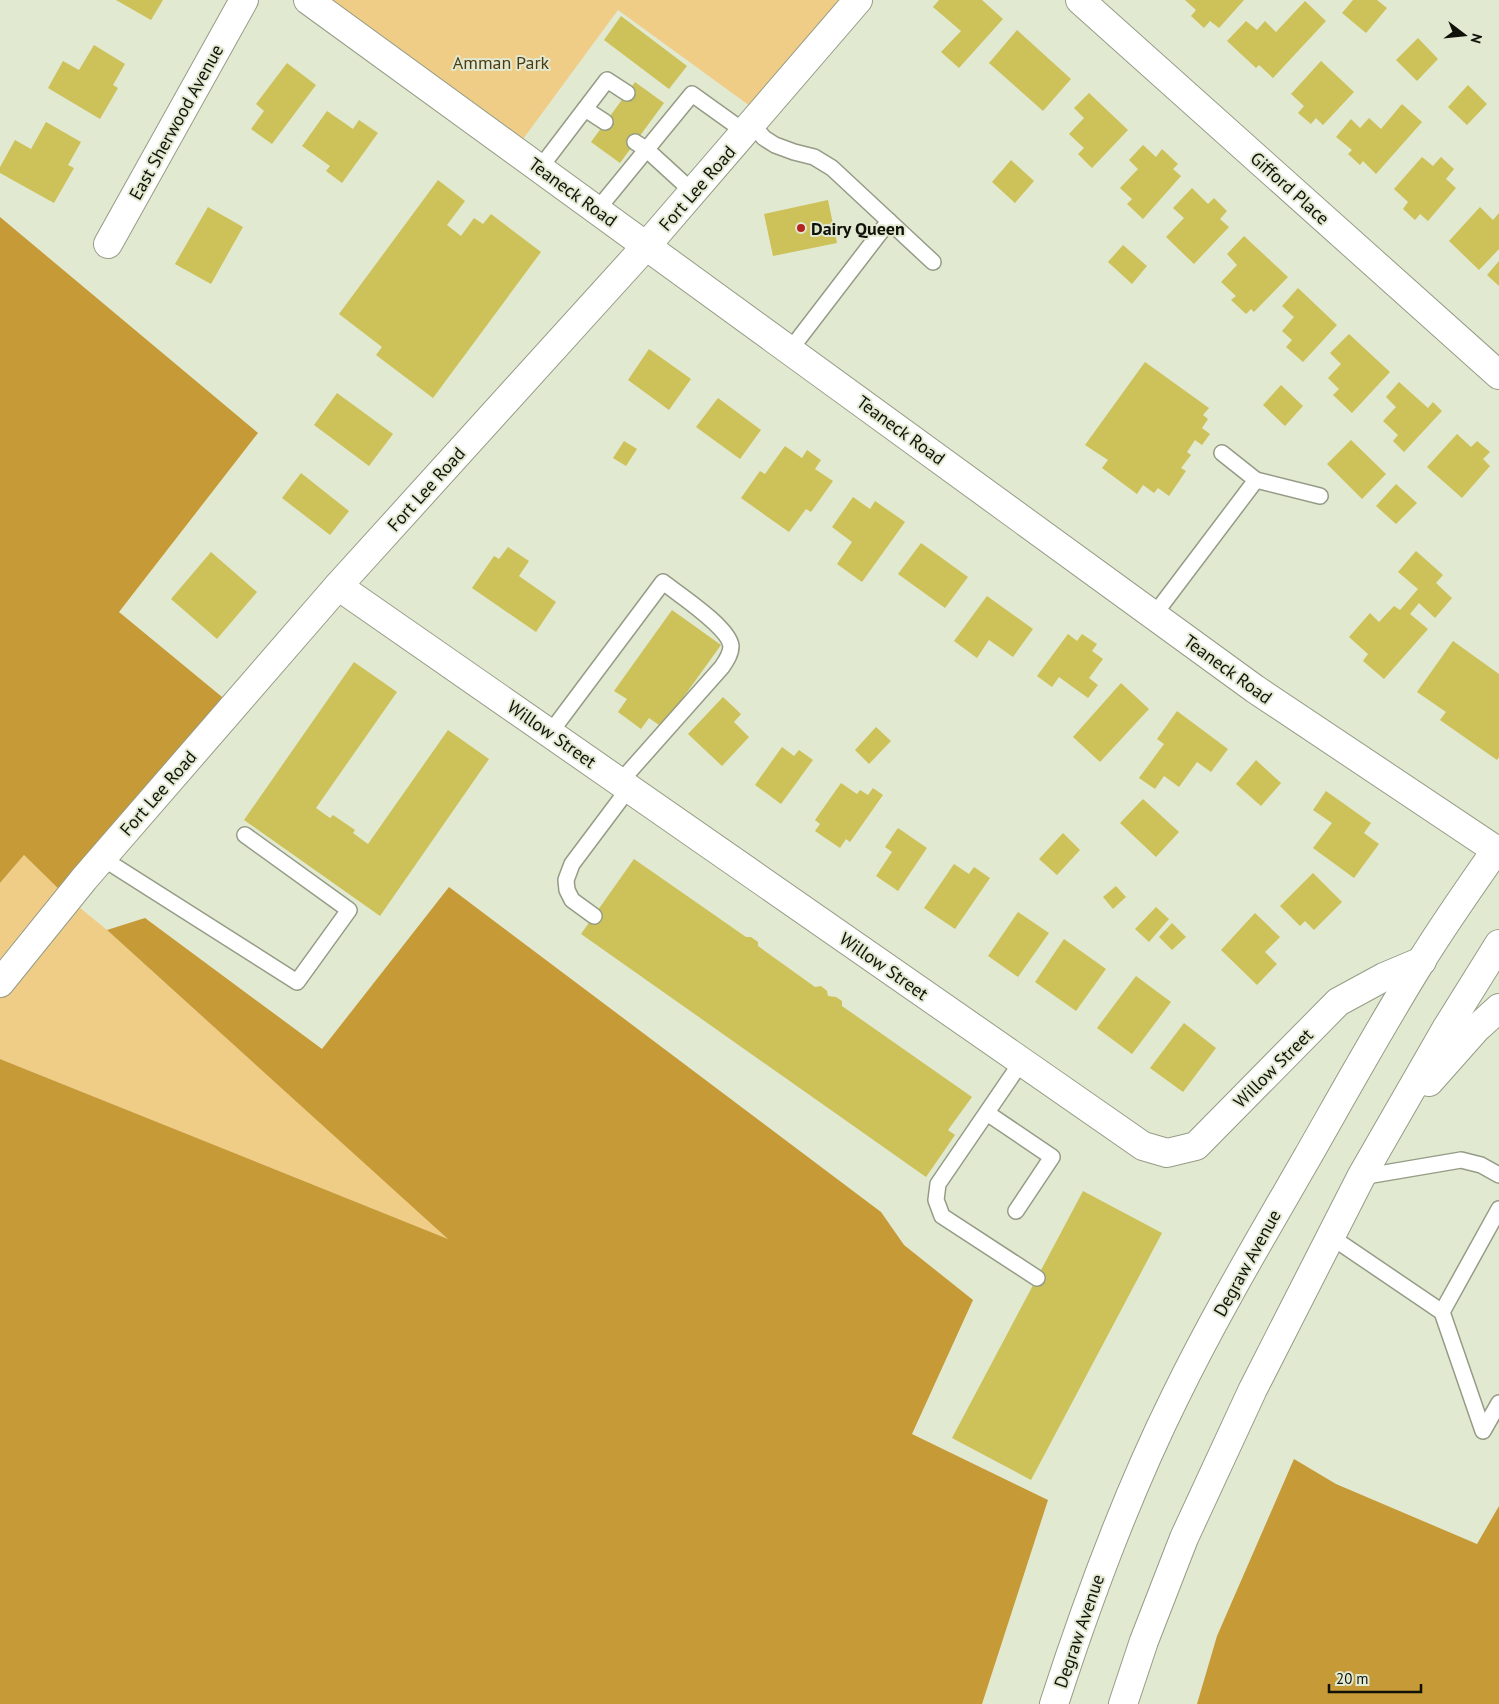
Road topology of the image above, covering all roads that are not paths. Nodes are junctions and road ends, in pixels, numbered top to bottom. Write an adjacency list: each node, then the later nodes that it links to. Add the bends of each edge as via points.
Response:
1 (244, 0): 14 (street, East Sherwood Avenue)
2 (308, 0): 10 (street, Teaneck Road)
3 (858, 0): 8 (street, Fort Lee Road)
4 (1080, 0): 18 (street, Gifford Place)
5 (627, 93): 6 (lane, via 607,80)
6 (585, 109): 7 (lane); 10 (lane)
7 (605, 122)
8 (748, 128): 9 (lane, via 692,94 661,119); 11 (street, Fort Lee Road); 13 (lane, via 775,145 814,157 832,168)
9 (640, 146): 11 (lane); 12 (lane)
10 (540, 168): 12 (street, Teaneck Road)
11 (693, 192): 15 (street, Fort Lee Road)
12 (597, 210): 15 (street, Teaneck Road)
13 (889, 221): 16 (lane); 17 (lane)
14 (108, 244)
15 (648, 246): 17 (street, Teaneck Road); 22 (street, Fort Lee Road)
16 (933, 262)
17 (790, 350): 23 (street, Teaneck Road)
18 (1499, 375)
19 (1222, 452): 20 (lane)
20 (1256, 480): 21 (lane); 23 (lane)
21 (1320, 496)
22 (338, 586): 24 (street, Willow Street); 28 (street, Fort Lee Road)
23 (1154, 615): 27 (street, Teaneck Road, via 1256,689)
24 (550, 733): 25 (street, Willow Street); 25 (lane, via 663,582 717,624 729,639 731,648 722,667)
25 (624, 785): 29 (lane, via 572,864 566,880 572,900); 34 (street, Willow Street)
26 (245, 835): 28 (lane, via 349,910 297,982)
27 (1497, 851): 31 (street, Degraw Avenue)
28 (102, 858): 32 (street, Fort Lee Road)
29 (594, 916)
30 (1499, 944): 36 (street)
31 (1422, 961): 34 (street, Willow Street, via 1338,1002 1196,1146 1167,1153 1143,1146); 45 (street, Degraw Avenue, via 1224,1301 1174,1399 1108,1550)
32 (0, 983)
33 (1499, 1008): 36 (street, via 1476,1029)
34 (1022, 1061): 35 (lane)
35 (987, 1113): 40 (lane, via 1052,1158); 42 (lane, via 938,1184 936,1200 942,1216)
36 (1388, 1128): 38 (street)
37 (1499, 1174): 38 (lane, via 1461,1160)
38 (1361, 1177): 41 (street)
39 (1499, 1209): 43 (lane)
40 (1016, 1211)
41 (1330, 1236): 43 (lane); 46 (street, via 1253,1389 1188,1529 1147,1632)
42 (1037, 1278)
43 (1442, 1312): 44 (lane, via 1483,1431)
44 (1499, 1403)
45 (1054, 1704)
46 (1123, 1704)

